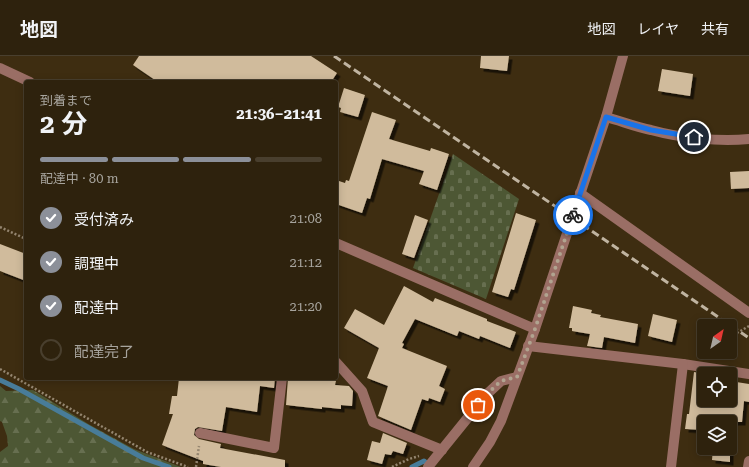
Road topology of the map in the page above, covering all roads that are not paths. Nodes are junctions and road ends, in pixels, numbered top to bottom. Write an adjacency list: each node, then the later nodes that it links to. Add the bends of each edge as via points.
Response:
1 (623, 56): 4 (street)
2 (0, 68): 3 (street)
3 (26, 80)
4 (606, 117): 5 (street, via 651,130 687,136 726,141); 6 (street)
5 (749, 139)
6 (580, 193): 8 (street); 9 (street)
7 (338, 244): 9 (street)
8 (749, 313)
9 (535, 329): 10 (street)
10 (528, 346): 12 (street); 14 (street)
11 (338, 364): 17 (street, via 362,391 374,422)
12 (683, 364): 13 (street); 21 (street)
13 (749, 374)
14 (517, 377): 17 (street, via 501,381 487,394); 20 (street, via 501,421)
15 (282, 380): 16 (street, via 274,448)
16 (200, 433)
17 (442, 450): 19 (street)
18 (749, 461): 22 (street)
19 (431, 464)
20 (473, 467)
21 (671, 467)
22 (748, 467)

